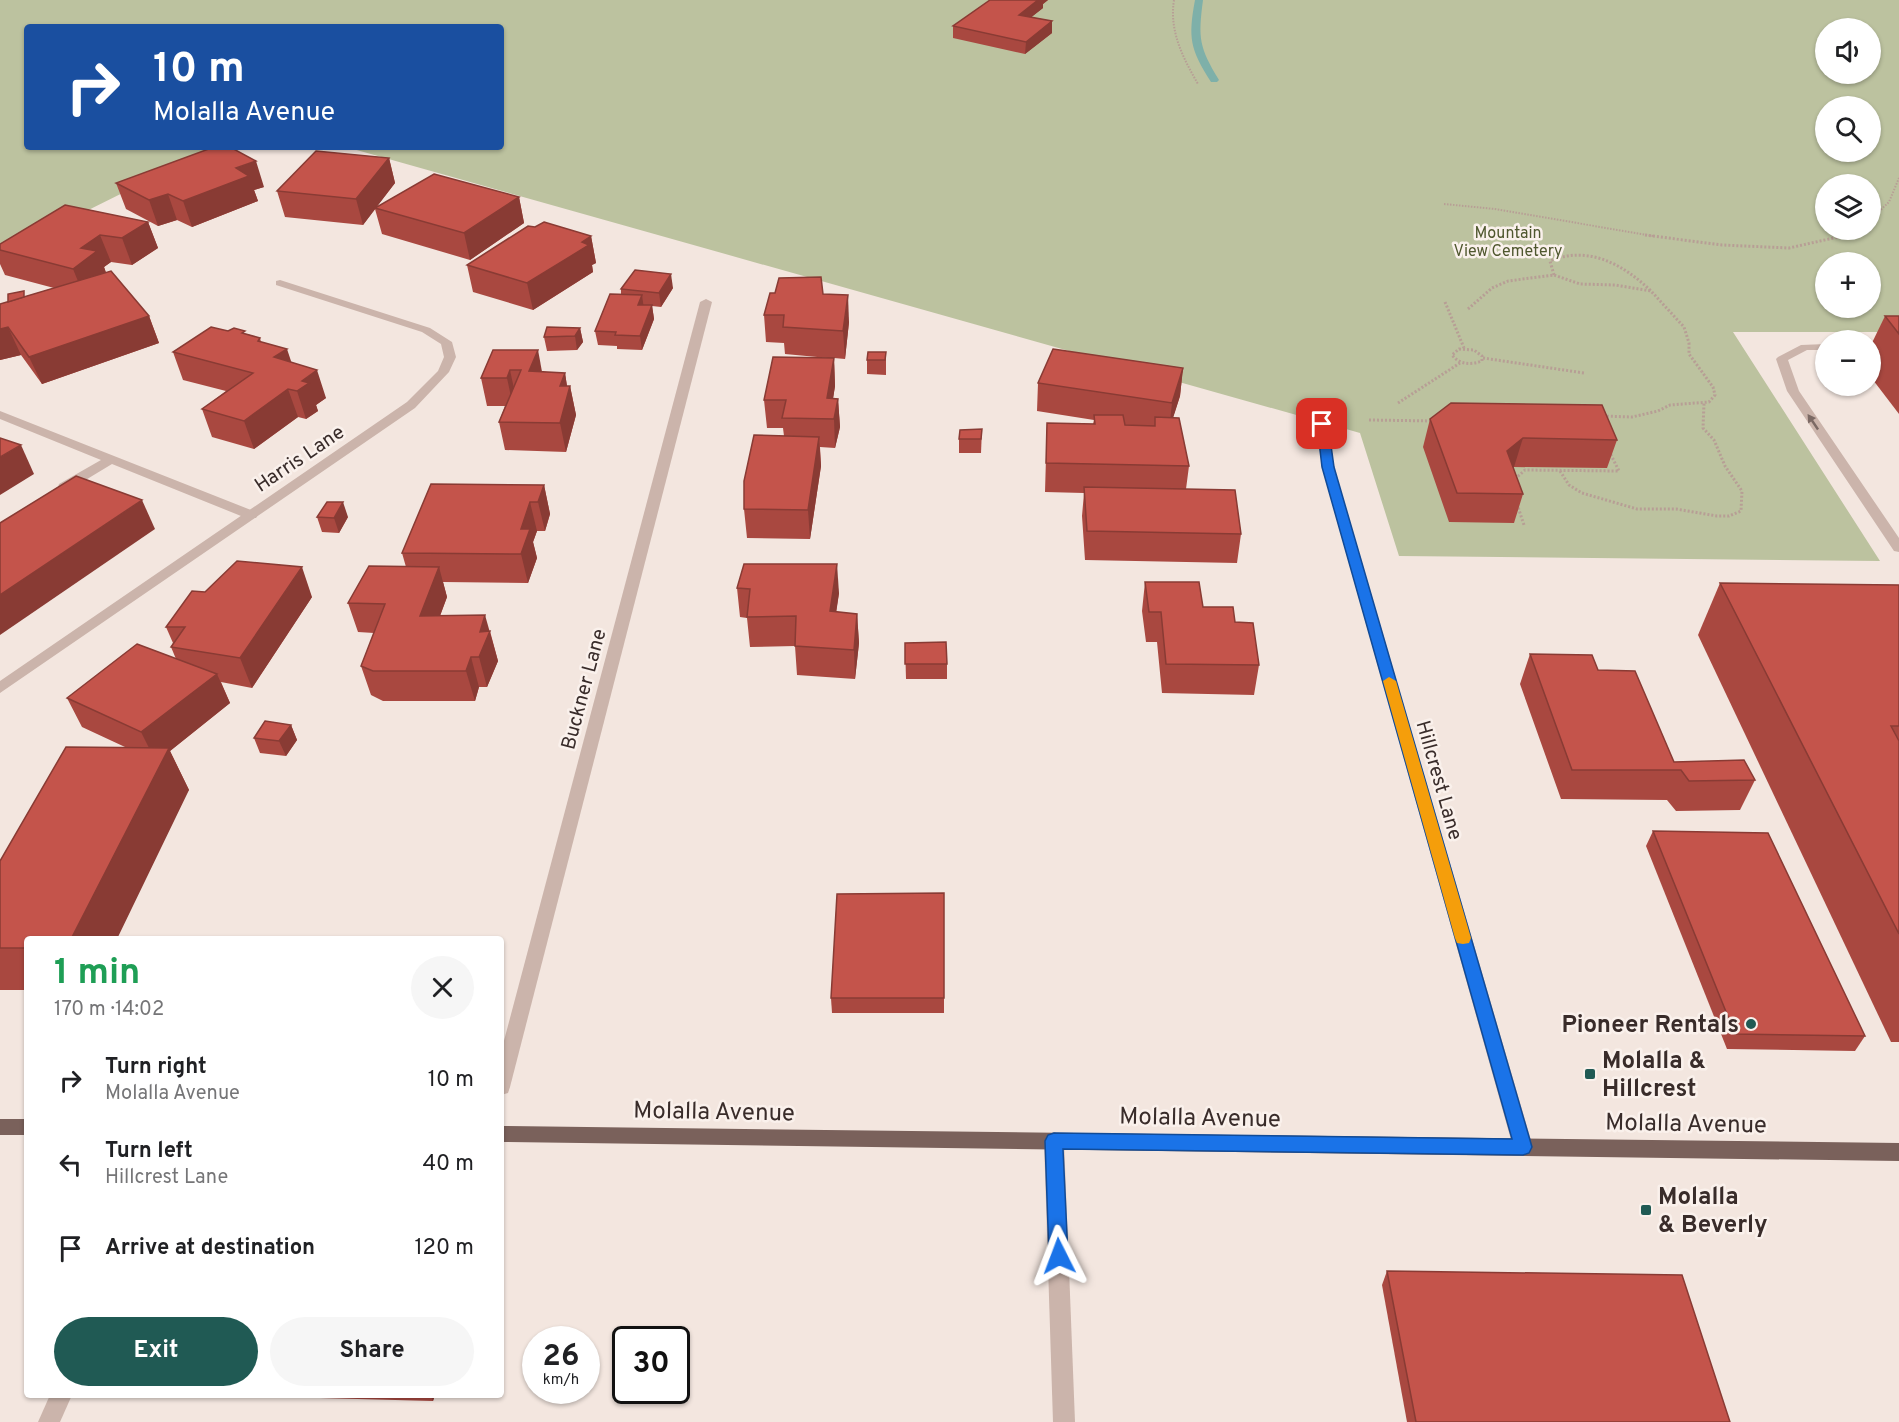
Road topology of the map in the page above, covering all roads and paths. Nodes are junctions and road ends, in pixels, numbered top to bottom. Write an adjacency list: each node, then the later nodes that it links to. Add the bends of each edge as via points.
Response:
1 (1174, 0): 2 (path, via 1175,32 1184,61)
2 (1198, 84)
3 (1899, 178): 5 (path)
4 (1444, 204): 6 (path, via 1722,245 1789,248)
5 (1881, 214)
6 (1824, 240)
7 (1554, 275): 9 (path, via 1580,284); 9 (path, via 1550,261 1579,253 1627,270); 12 (path, via 1508,281 1492,288)
8 (280, 283): 31 (street, Harris Lane, via 426,330 446,342 450,357 443,372 411,405)
9 (1651, 291): 18 (path, via 1672,311 1687,334 1689,354 1713,387 1715,395)
10 (706, 302): 35 (street, Buckner Lane)
11 (1445, 302): 14 (path)
12 (1468, 309)
13 (1815, 347): 33 (street, one-way to 13, via 1793,392 1782,358 1805,347)
14 (1464, 348): 15 (path, via 1478,351); 16 (path, via 1453,352 1453,358)
15 (1483, 358): 16 (path, via 1475,364); 17 (path)
16 (1460, 362): 19 (path)
17 (1584, 373)
18 (1704, 402): 21 (path, via 1670,405 1632,417); 27 (path, via 1704,431 1741,486 1745,499 1741,511 1717,516 1676,509 1636,509 1582,492 1569,485)
19 (1398, 403)
20 (0, 415): 26 (street)
21 (1592, 416)
22 (1369, 420): 23 (path)
23 (1438, 421)
24 (1322, 424): 40 (street, Hillcrest Lane, via 1328,467)
25 (1605, 444): 27 (path, via 1619,471)
26 (111, 459): 30 (street); 31 (street)
27 (1559, 471): 28 (path, via 1525,470)
28 (1510, 482)
29 (1514, 493): 32 (path)
30 (50, 496)
31 (251, 515): 34 (street, Harris Lane)
32 (1524, 525)
33 (1899, 548)
34 (0, 688)
35 (504, 1076)
36 (0, 1127): 37 (main road)
37 (24, 1127)
38 (504, 1134): 39 (main road, Molalla Avenue)
39 (1054, 1141): 40 (main road, Molalla Avenue); 44 (street)
40 (1523, 1147): 41 (main road, Molalla Avenue)
41 (1899, 1152)
42 (60, 1398): 43 (street)
43 (49, 1422)
44 (1064, 1422)

